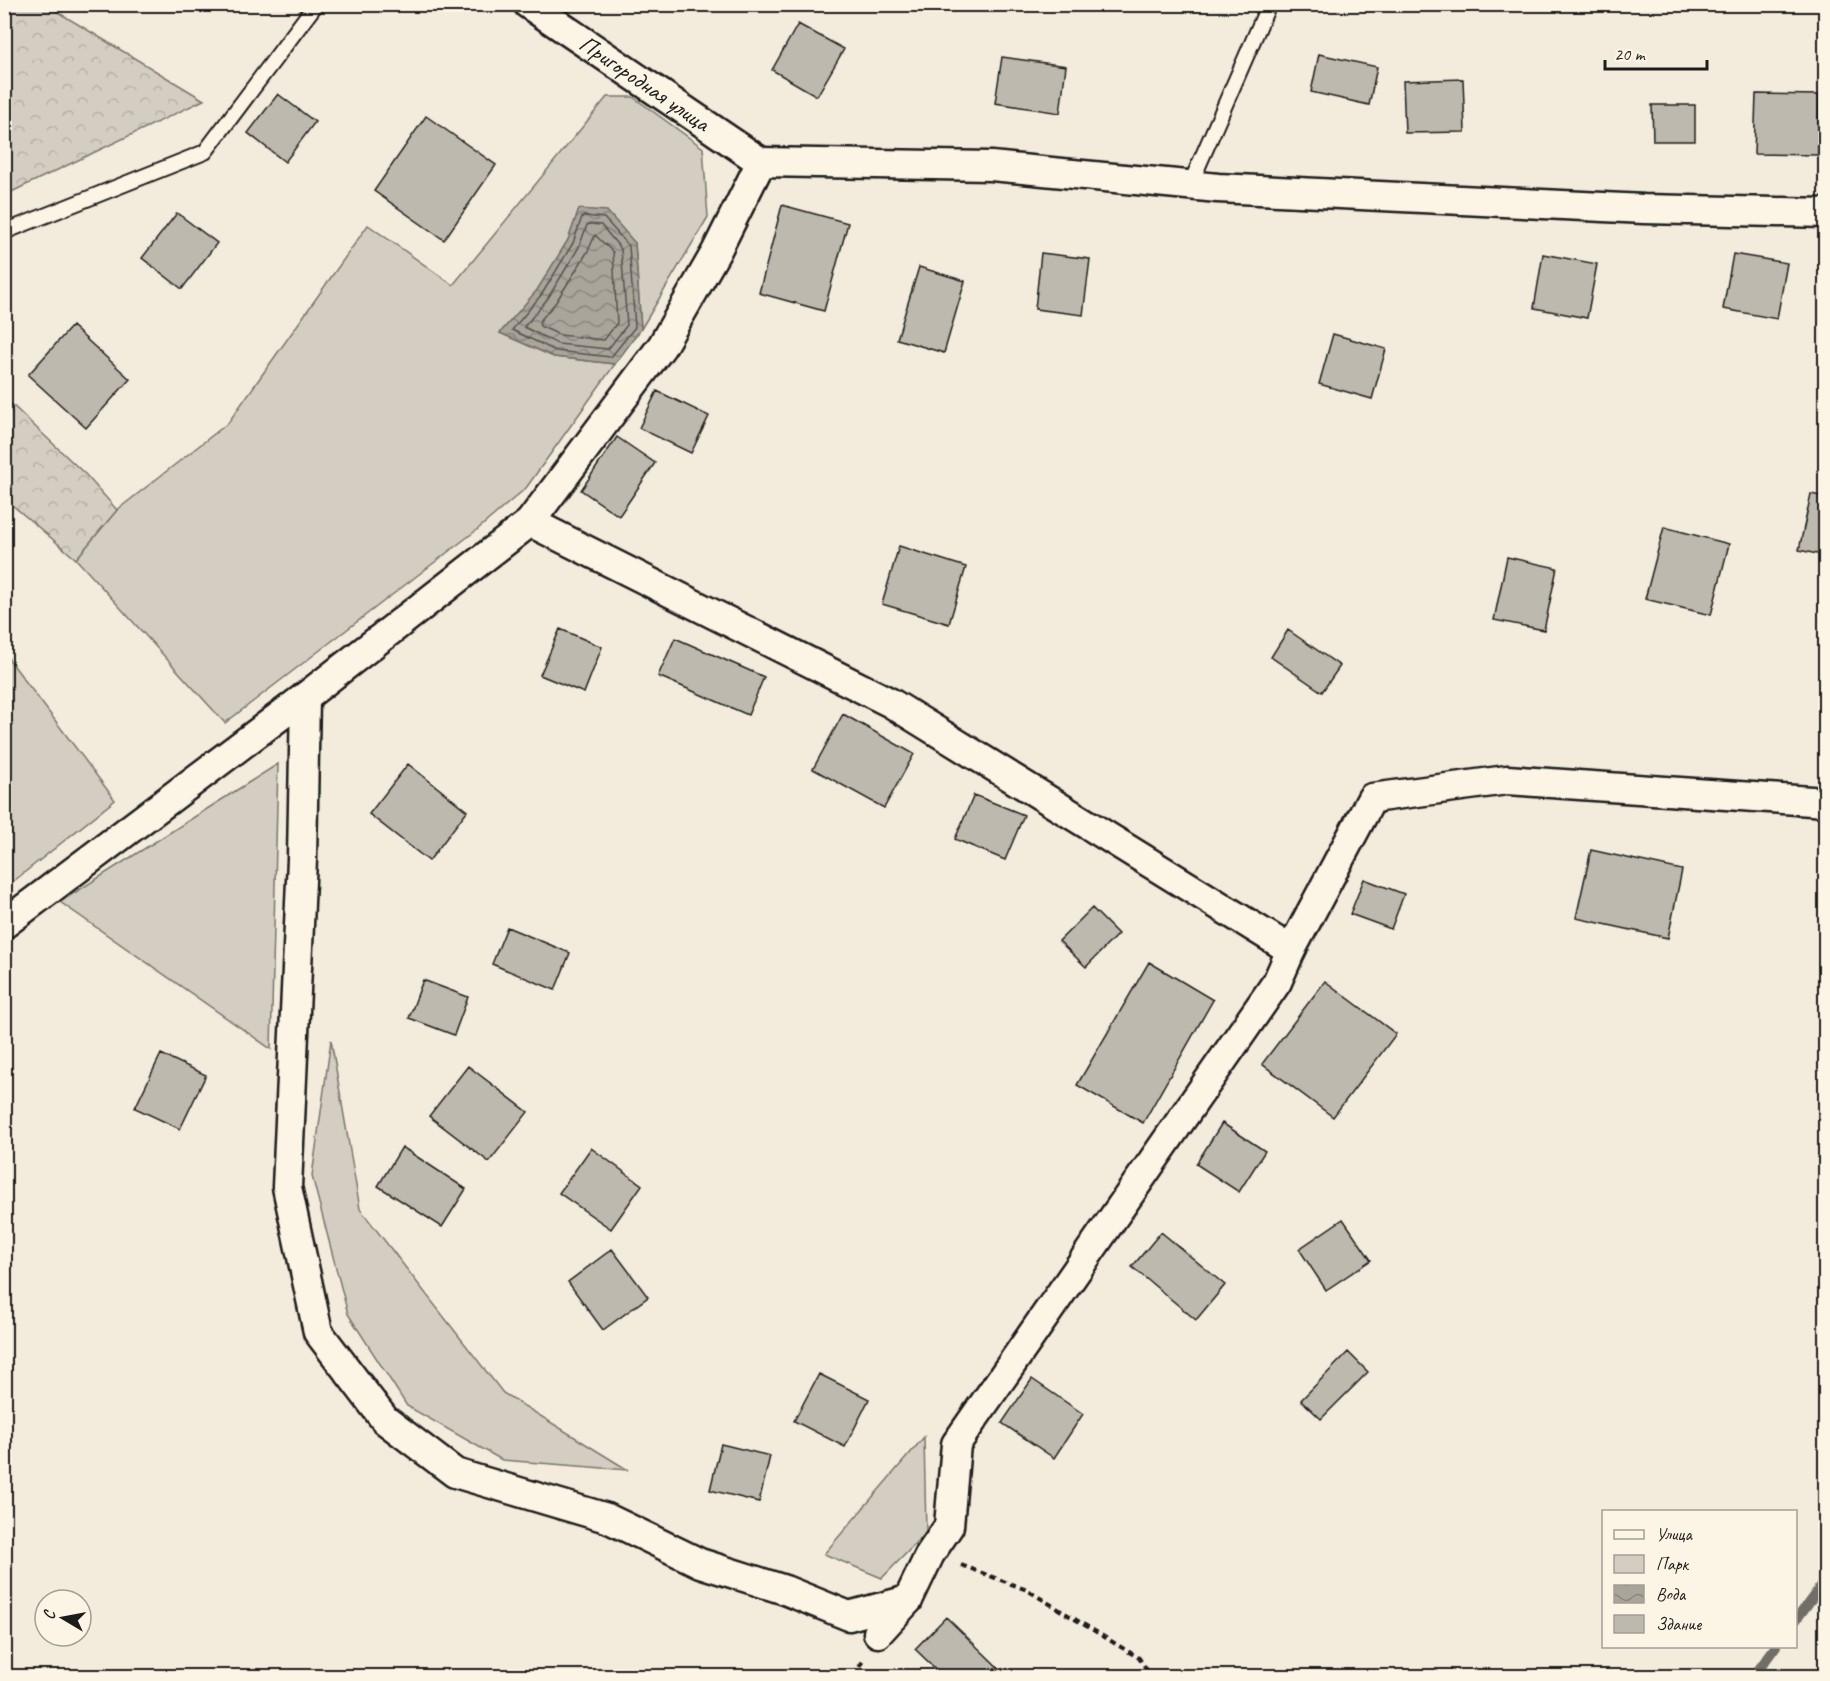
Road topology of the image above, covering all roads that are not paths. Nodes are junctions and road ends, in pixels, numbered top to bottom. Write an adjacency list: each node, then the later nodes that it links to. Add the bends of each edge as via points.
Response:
1 (315, 4): 7 (lane, via 205,152)
2 (528, 4): 4 (street, Пригородная улица)
3 (1269, 4): 5 (lane)
4 (761, 162): 5 (street, via 991,166); 8 (street, via 716,252 662,346)
5 (1190, 185): 6 (street, via 1644,209)
6 (1826, 213)
7 (4, 232)
8 (530, 522): 9 (street); 12 (street, via 891,703)
9 (305, 697): 11 (street); 13 (street, via 287,1187 318,1332 385,1420 455,1473 607,1518 700,1563 785,1590 849,1616)
10 (1826, 802): 12 (street, via 1507,780 1372,798)
11 (4, 924)
12 (1291, 950): 13 (street, via 1277,982 956,1444 949,1526 930,1554)
13 (908, 1600): 14 (street)
14 (878, 1633)

